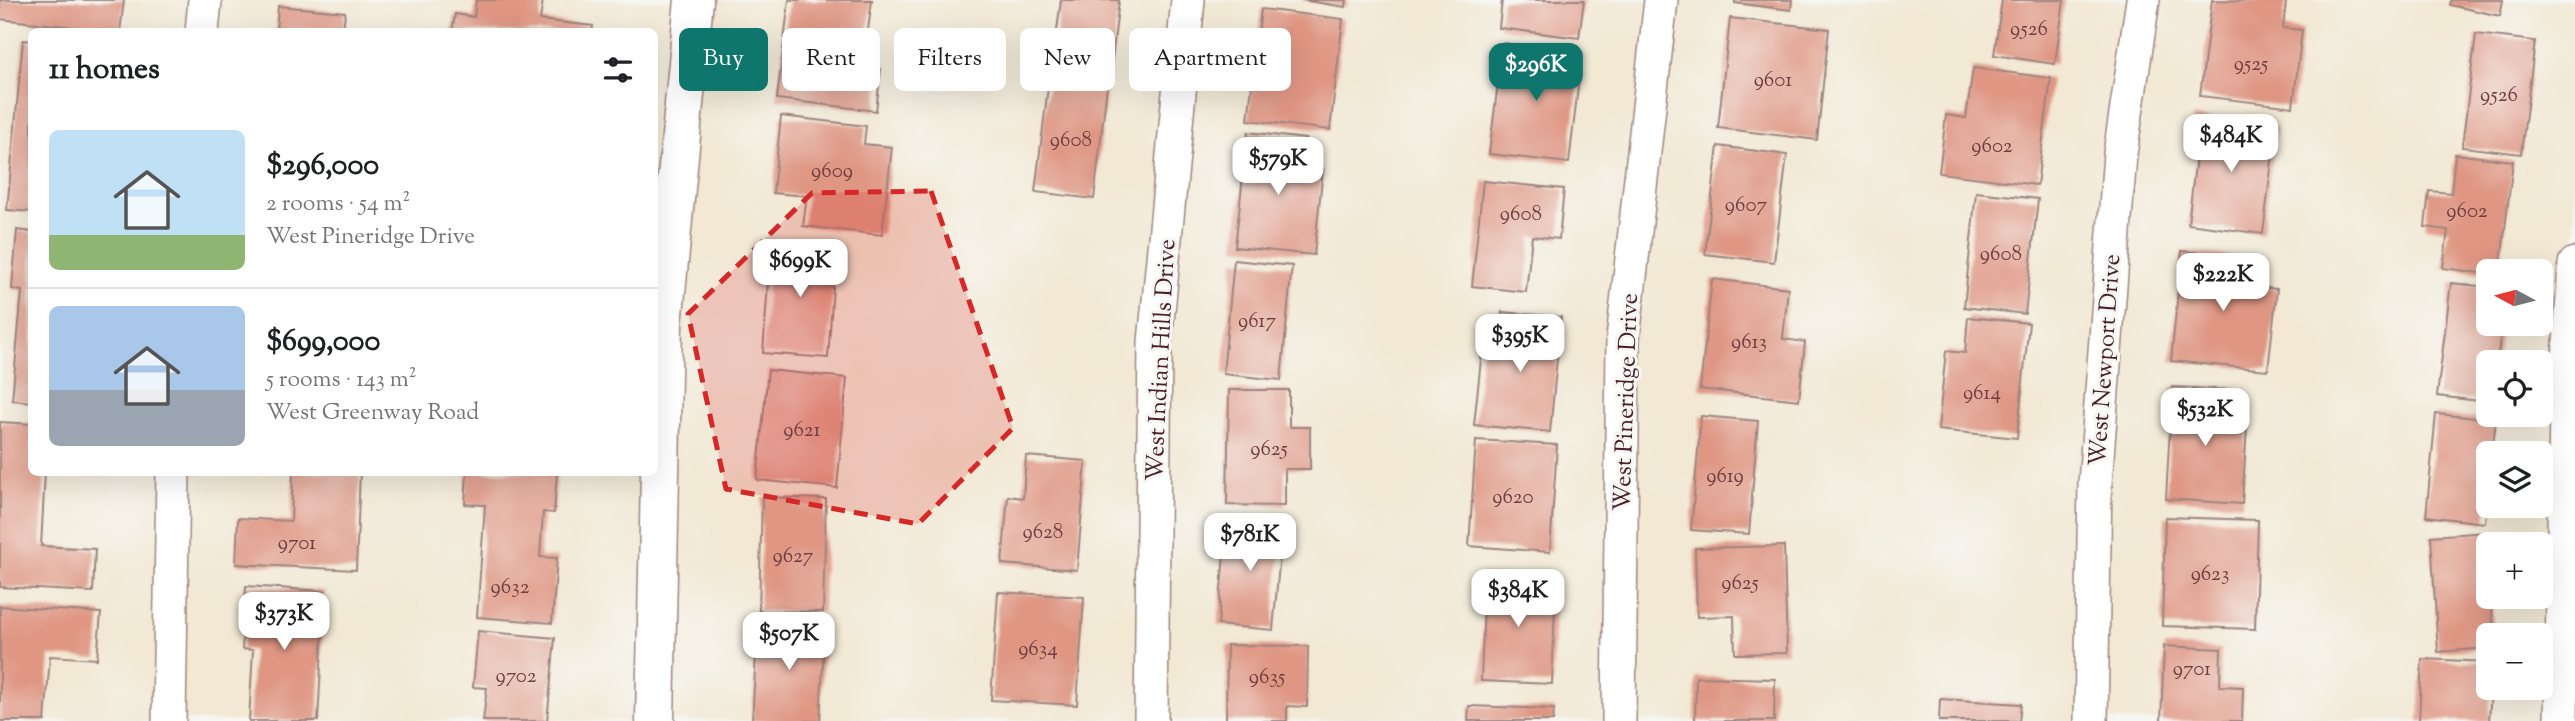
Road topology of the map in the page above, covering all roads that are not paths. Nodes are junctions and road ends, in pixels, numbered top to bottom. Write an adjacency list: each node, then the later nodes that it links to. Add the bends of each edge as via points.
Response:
1 (205, 0): 6 (street)
2 (694, 0): 10 (street, via 663,324)
3 (1188, 0): 11 (street, West Indian Hills Drive, via 1155,342)
4 (1661, 0): 12 (street, West Pineridge Drive, via 1623,339)
5 (2143, 0): 13 (street, West Newport Drive, via 2120,154 2095,483)
6 (202, 28)
7 (2575, 264): 14 (street, via 2566,405)
8 (173, 476): 9 (street)
9 (169, 721)
10 (655, 721)
11 (1151, 721)
12 (1619, 721)
13 (2091, 721)
14 (2561, 721)

